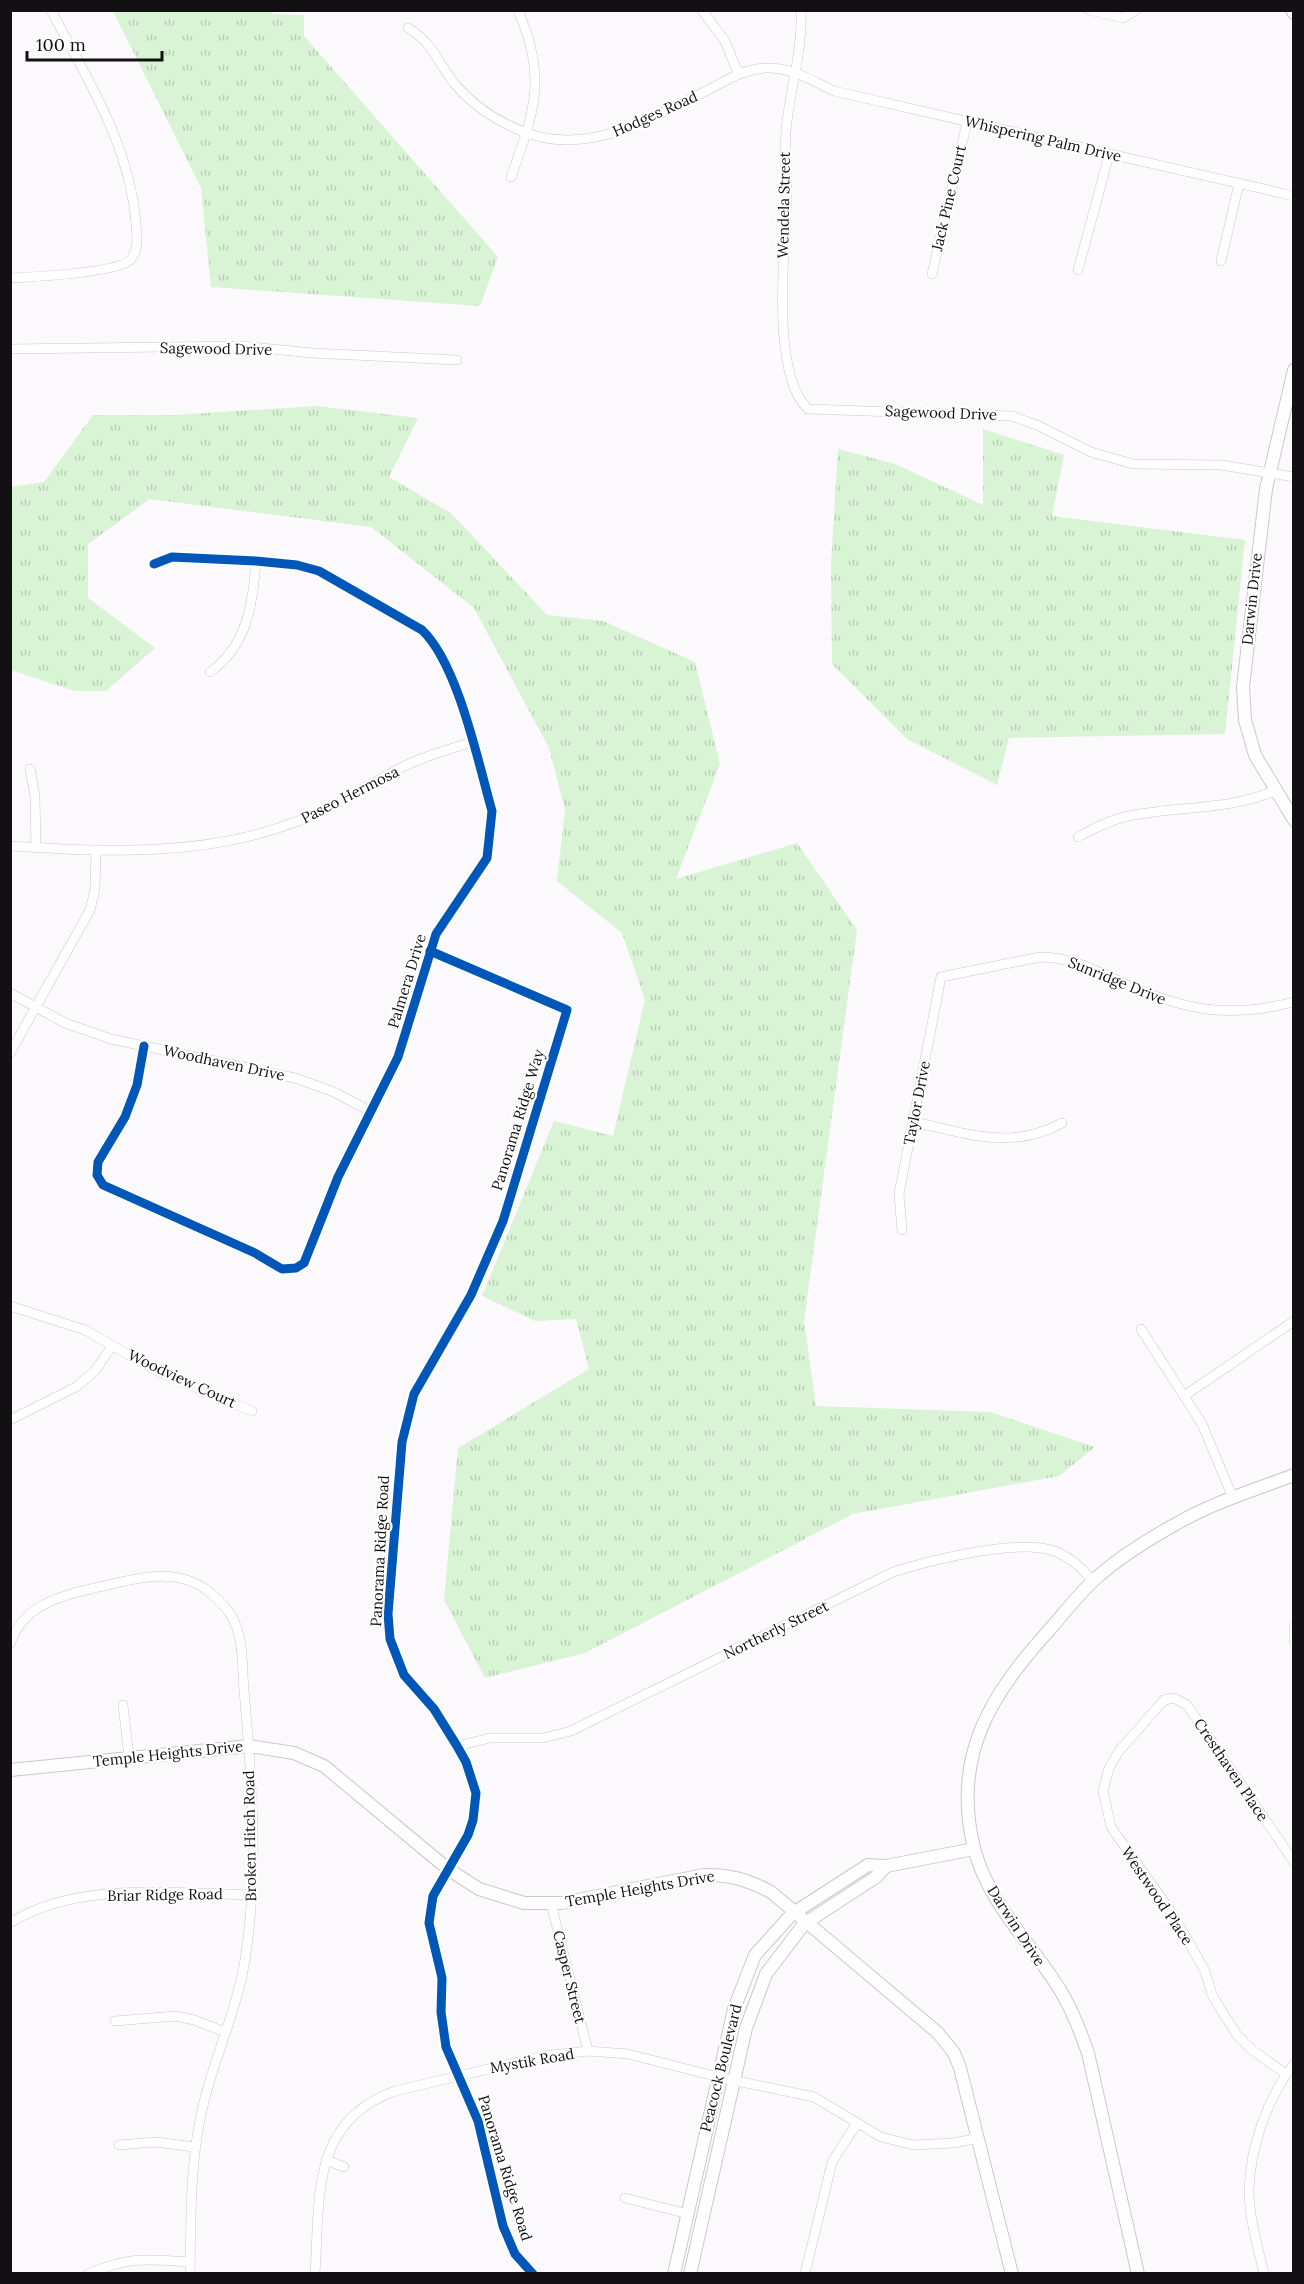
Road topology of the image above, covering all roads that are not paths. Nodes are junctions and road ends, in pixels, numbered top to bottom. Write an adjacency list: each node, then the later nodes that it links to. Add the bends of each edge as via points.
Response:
1 (51, 10): 19 (street, via 126,162 137,244 125,263 86,272)
2 (518, 10): 11 (street, via 530,39 536,72 534,113)
3 (702, 10): 8 (street, via 725,41)
4 (801, 10): 9 (street, Wendela Street)
5 (1089, 10): 6 (street, via 1123,18)
6 (1136, 10)
7 (408, 28): 11 (street, Hodges Road, via 424,38 455,83 479,108)
8 (738, 73): 9 (street, Hodges Road, via 768,68); 11 (street, Hodges Road, via 613,135 583,140)
9 (797, 73): 10 (street, Whispering Palm Drive, via 834,91); 23 (street, Wendela Street, via 786,130 783,268 784,340)
10 (967, 122): 12 (street, Whispering Palm Drive); 18 (street, Jack Pine Court)
11 (526, 133): 13 (street)
12 (1109, 154): 14 (street, Whispering Palm Drive); 17 (street)
13 (511, 177)
14 (1239, 184): 15 (street, Whispering Palm Drive); 16 (street)
15 (1293, 196)
16 (1221, 261)
17 (1078, 270)
18 (932, 274)
19 (10, 278)
20 (10, 349): 21 (street, Sagewood Drive, via 242,346)
21 (457, 360)
22 (1293, 370): 24 (street, Darwin Drive)
23 (798, 400): 24 (street, Sagewood Drive, via 808,408 1012,416 1091,452 1134,464 1221,465)
24 (1269, 472): 25 (street, Sagewood Drive); 31 (street, Darwin Drive, via 1243,687 1255,755)
25 (1293, 477)
26 (256, 561): 27 (street, Palmera Drive, via 172,557); 28 (street, via 249,618 226,661); 29 (street, Palmera Drive, via 319,571 422,630 447,663)
27 (154, 564)
28 (210, 672)
29 (472, 742): 36 (street, Paseo Hermosa, via 396,770 298,821 233,840 181,849); 37 (street, Palmera Drive, via 492,811 487,858 448,915)
30 (30, 770): 35 (street)
31 (1274, 791): 32 (street, Darwin Drive); 33 (street, via 1234,804 1134,815)
32 (1293, 820)
33 (1078, 837)
34 (10, 846): 35 (street, Paseo Hermosa)
35 (36, 848): 36 (street, Paseo Hermosa)
36 (96, 850): 41 (street, via 90,910)
37 (430, 951): 44 (street, Palmera Drive, via 398,1058); 48 (street, Panorama Ridge Way, via 567,1010 503,1221)
38 (941, 977): 40 (street, Sunridge Drive, via 1054,957 1080,964 1152,996 1203,1010 1249,1011); 45 (street, Taylor Drive)
39 (10, 993): 41 (street, Woodhaven Drive)
40 (1293, 1002)
41 (36, 1008): 42 (street, Woodhaven Drive, via 93,1033); 43 (street)
42 (144, 1046): 44 (street, Woodhaven Drive, via 295,1078); 44 (street, Palmera Drive, via 137,1085 125,1117 98,1162 97,1174 103,1185 255,1253 282,1269 304,1263 338,1177)
43 (10, 1053)
44 (370, 1111)
45 (914, 1122): 46 (street, via 998,1139 1017,1139); 47 (street, Taylor Drive, via 899,1194)
46 (1062, 1123)
47 (902, 1230)
48 (471, 1295): 65 (street, Panorama Ridge Road, via 414,1394 402,1442 388,1614 390,1639 404,1675 434,1709)
49 (10, 1306): 52 (street, Woodview Court, via 85,1330)
50 (1293, 1322): 53 (street)
51 (1141, 1329): 53 (street)
52 (112, 1346): 54 (street, Woodview Court, via 159,1372); 55 (street, via 95,1371 76,1387)
53 (1184, 1396): 57 (street, via 1202,1424)
54 (252, 1411)
55 (10, 1420)
56 (1293, 1475): 57 (street, Darwin Drive)
57 (1233, 1498): 58 (street, Darwin Drive, via 1177,1523)
58 (1093, 1581): 65 (street, Northerly Street, via 1078,1564 1042,1548 992,1550 926,1562 893,1572 570,1731 543,1738 490,1738); 68 (street, Darwin Drive, via 1015,1667 979,1730 969,1776)
59 (1293, 1626): 60 (street)
60 (1293, 1642)
61 (10, 1644): 64 (street, Broken Hitch Road, via 14,1632 29,1615 56,1597 147,1576 176,1577 199,1585 232,1618 241,1648)
62 (123, 1705): 66 (street)
63 (1159, 1705): 69 (street, Cresthaven Place, via 1174,1698 1187,1705); 81 (street, Westwood Place, via 1109,1768 1103,1791 1111,1827 1172,1913 1237,2036)
64 (249, 1746): 66 (street, Temple Heights Drive); 71 (street, Temple Heights Drive, via 294,1753 324,1766); 72 (street, Broken Hitch Road)
65 (457, 1746): 71 (street, Panorama Ridge Road, via 476,1793 468,1835)
66 (129, 1758): 67 (street, Temple Heights Drive)
67 (10, 1770)
68 (974, 1849): 70 (street, Peacock Boulevard); 102 (street, Darwin Drive, via 1004,1914 1077,2020)
69 (1293, 1862)
70 (885, 1866): 74 (street, Peacock Boulevard, via 868,1864); 76 (street, Peacock Boulevard, via 876,1877)
71 (448, 1869): 73 (street, Temple Heights Drive, via 479,1889 524,1903); 82 (street, Panorama Ridge Road, via 433,1896 429,1923 442,1978 442,2030)
72 (253, 1895): 75 (street, Briar Ridge Road, via 95,1896 45,1906); 78 (street, Broken Hitch Road, via 245,1961)
73 (551, 1903): 74 (street, Temple Heights Drive, via 724,1874 752,1882 771,1893); 79 (street, Casper Street)
74 (792, 1914): 76 (street, Temple Heights Drive); 83 (street, Peacock Boulevard, via 755,1955 734,2009)
75 (10, 1923)
76 (804, 1924): 84 (street, Peacock Boulevard, via 766,1974 746,2028); 86 (street, Temple Heights Drive, via 938,2033 960,2068)
77 (115, 2021): 78 (street, via 176,2016)
78 (225, 2032): 88 (street, Broken Hitch Road, via 210,2076)
79 (588, 2051): 82 (street, Mystik Road, via 543,2055); 83 (street, Mystik Road, via 628,2054)
80 (1293, 2064): 81 (street)
81 (1286, 2074): 103 (street, via 1265,2117 1253,2155 1249,2191)
82 (459, 2075): 89 (street, Mystik Road, via 379,2096 347,2120); 98 (street, Panorama Ridge Road, via 478,2121 503,2226 515,2254)
83 (718, 2077): 84 (street, Mystik Road); 92 (street, Peacock Boulevard)
84 (735, 2081): 85 (street, Mystik Road, via 814,2097); 100 (street, Peacock Boulevard)
85 (857, 2123): 86 (street, Mystik Road, via 881,2137 913,2145); 101 (street, via 832,2162)
86 (978, 2138): 94 (street, Temple Heights Drive)
87 (119, 2145): 88 (street, via 155,2142)
88 (195, 2147): 93 (street, Broken Hitch Road)
89 (326, 2160): 90 (street); 97 (street, Mystik Road, via 322,2169)
90 (344, 2167)
91 (625, 2198): 92 (street)
92 (688, 2214): 99 (street, Peacock Boulevard)
93 (190, 2262): 95 (street, via 138,2258 118,2261); 96 (street, Broken Hitch Road)
94 (1008, 2273)
95 (88, 2274)
96 (190, 2274)
97 (315, 2274)
98 (533, 2274)
99 (674, 2274)
100 (690, 2274)
101 (805, 2274)
102 (1138, 2274)
103 (1264, 2274)

